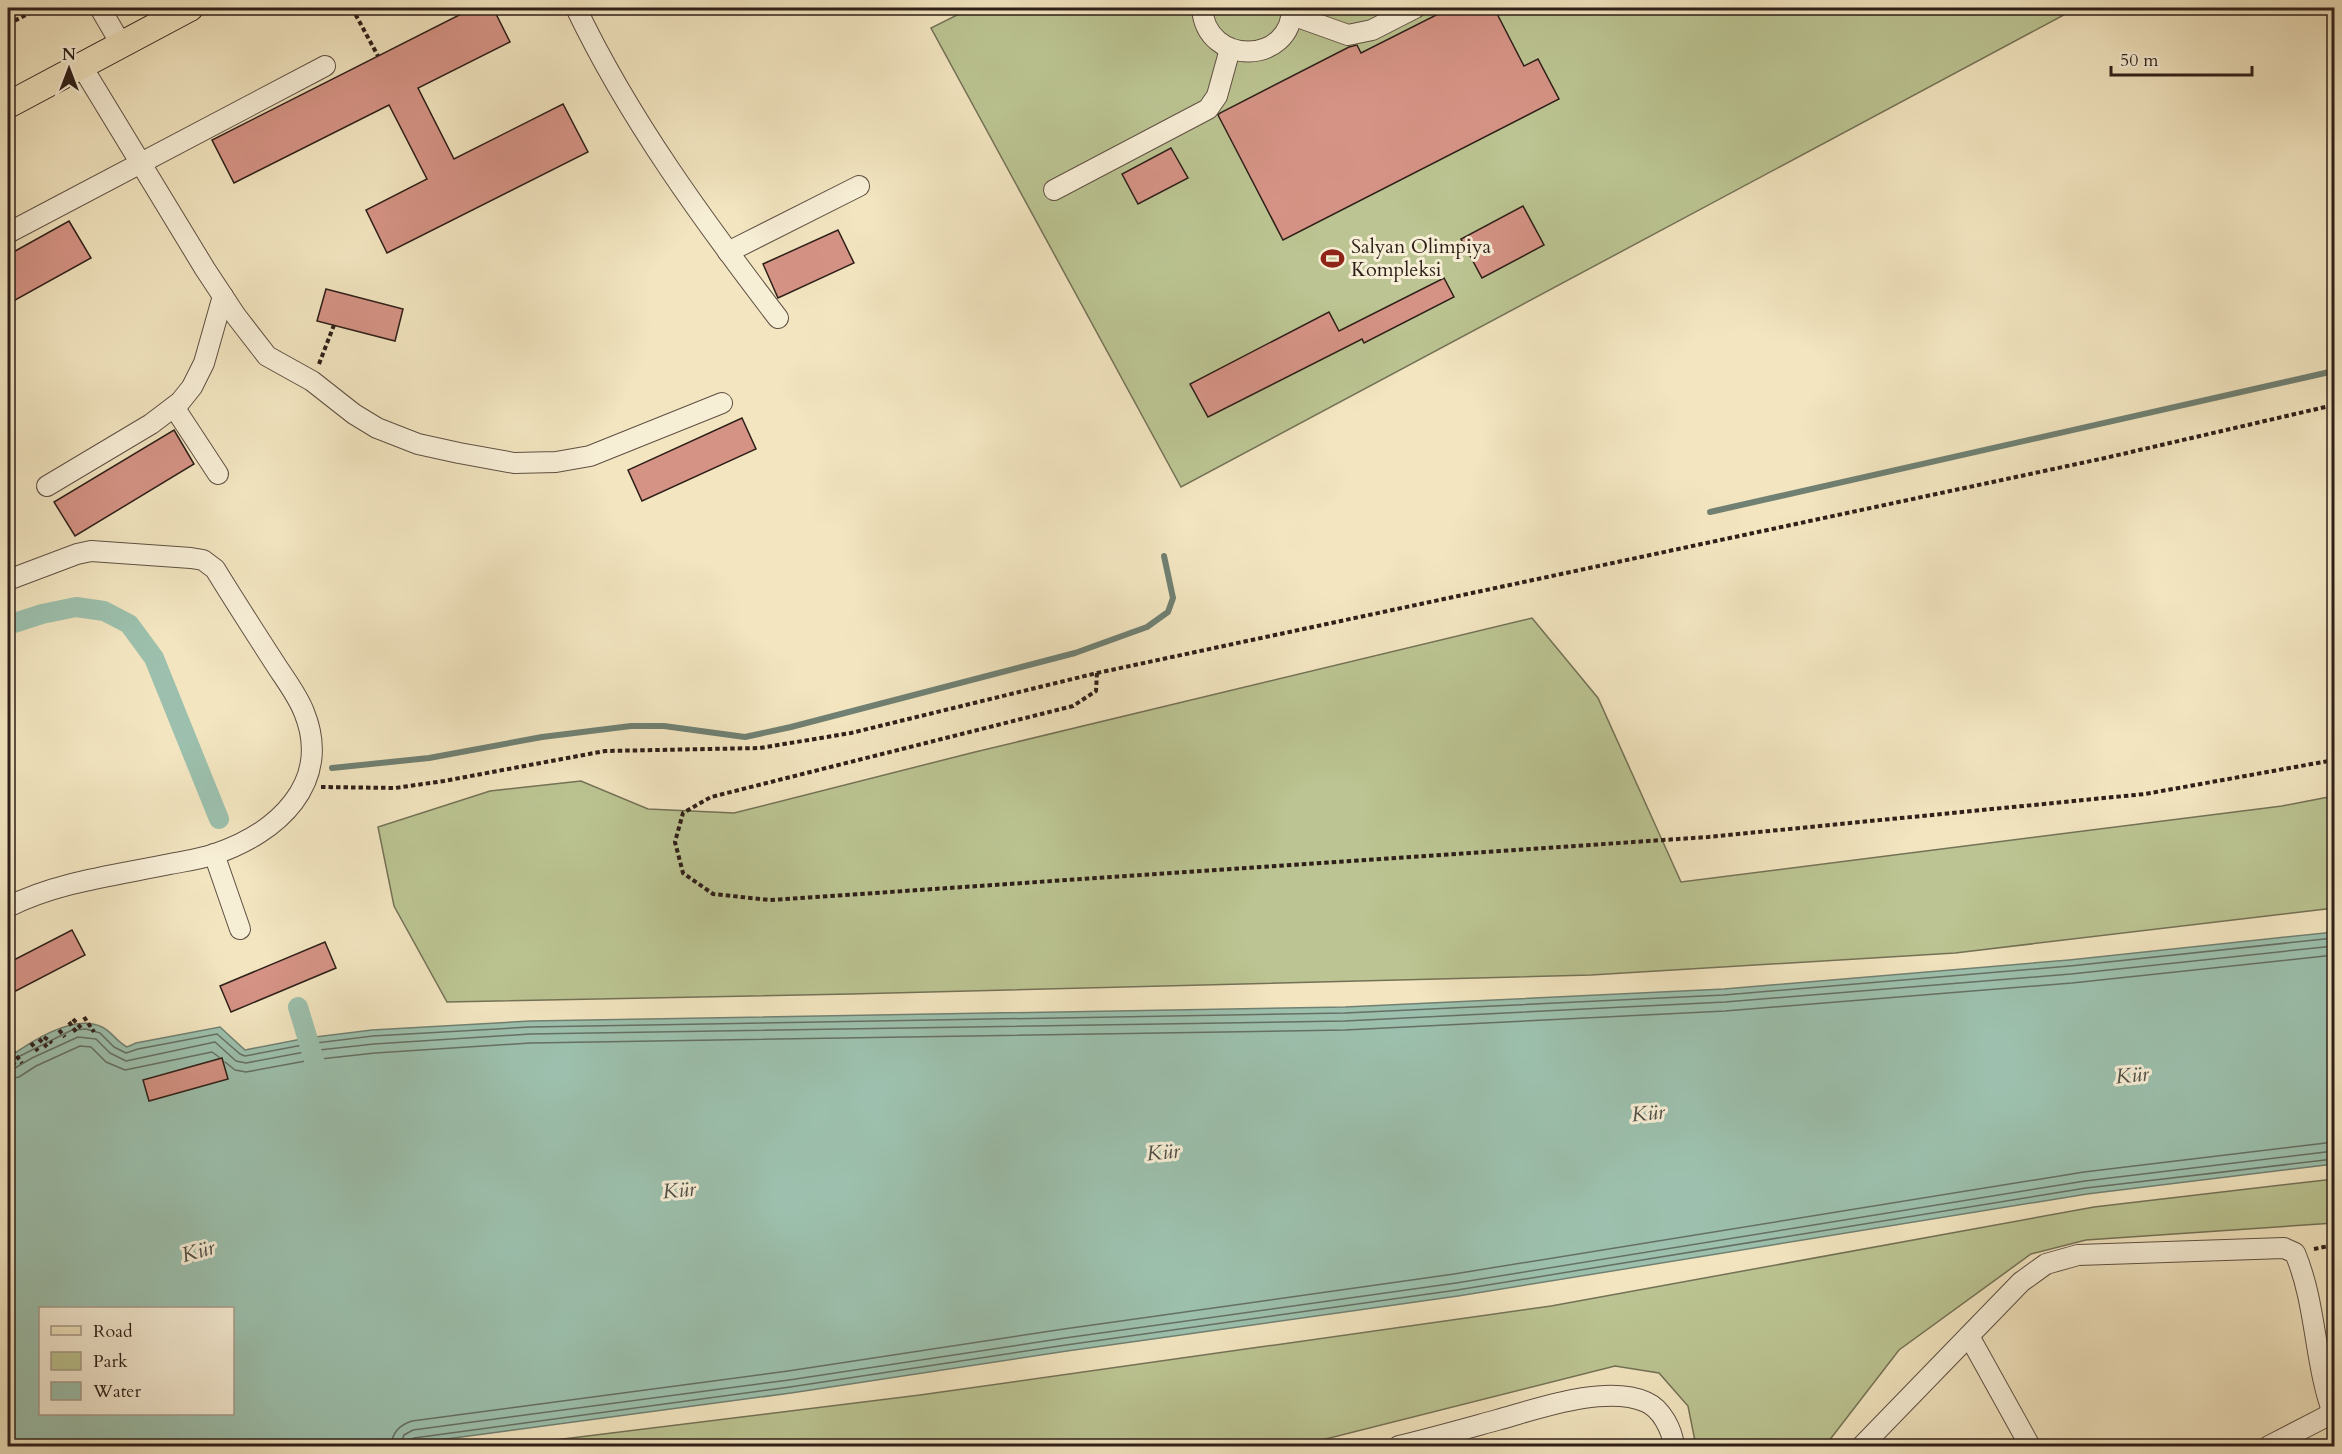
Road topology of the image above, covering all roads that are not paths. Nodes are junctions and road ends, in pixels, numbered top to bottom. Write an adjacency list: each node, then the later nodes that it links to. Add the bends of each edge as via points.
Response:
1 (100, 8): 7 (street)
2 (190, 8): 7 (main road)
3 (576, 8): 16 (street, via 641,124)
4 (1202, 8): 8 (street, via 1208,30)
5 (1414, 8): 6 (street, via 1372,30 1348,35)
6 (1292, 11): 8 (street, via 1288,28 1269,47 1243,52)
7 (121, 44): 9 (main road)
8 (1230, 49): 14 (street, via 1217,96 1208,109)
9 (81, 65): 11 (main road); 12 (street)
10 (325, 66): 12 (street)
11 (8, 105)
12 (140, 163): 15 (street); 17 (street)
13 (859, 186): 16 (street)
14 (1054, 190)
15 (8, 233)
16 (728, 252): 18 (street)
17 (223, 296): 19 (street, via 267,356 312,381 377,428 418,444 514,463 556,462 590,456); 20 (street, via 204,363 192,387)
18 (778, 318)
19 (722, 403)
20 (174, 407): 21 (street); 22 (street)
21 (218, 474)
22 (47, 486)
23 (8, 580): 24 (street, via 91,551 191,558 203,560 215,569 304,711 312,736 312,761 305,787 285,813 244,842)
24 (214, 854): 25 (street, via 50,891); 26 (street)
25 (8, 907)
26 (240, 930)
27 (1969, 1335): 28 (street, via 2021,1282 2046,1264 2078,1255 2284,1248 2295,1254 2303,1270); 33 (street); 34 (street)
28 (2331, 1392): 29 (street)
29 (2334, 1415): 35 (street)
30 (1435, 1442): 31 (street); 32 (street, via 1586,1397 1626,1396 1647,1402 1665,1419)
31 (1399, 1446)
32 (1674, 1446)
33 (1862, 1446)
34 (2030, 1446)
35 (2269, 1446)

